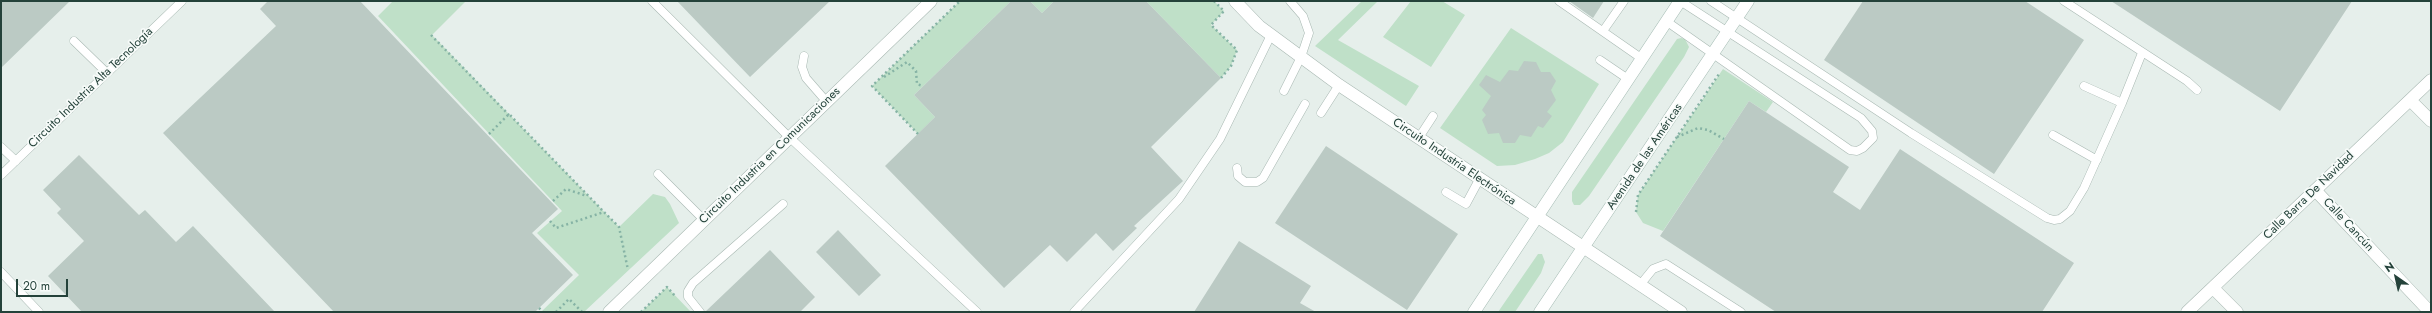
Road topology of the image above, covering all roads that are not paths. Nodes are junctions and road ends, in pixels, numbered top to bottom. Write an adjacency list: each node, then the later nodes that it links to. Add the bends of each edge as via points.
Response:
1 (182, 1): 24 (lane, Circuito Industria Alta Tecnología)
2 (652, 1): 39 (lane)
3 (931, 1): 32 (street, Circuito Industria en Comunicaciones)
4 (1235, 1): 16 (street, Circuito Industria Electrónica)
5 (1290, 1): 21 (lane, via 1307,24 1308,33)
6 (1559, 1): 14 (lane)
7 (1624, 1): 14 (lane)
8 (1680, 1): 13 (street); 15 (lane)
9 (1711, 1): 12 (lane)
10 (1748, 1): 12 (street, Avenida de las Américas)
11 (2064, 1): 19 (lane)
12 (1737, 18): 15 (street, Avenida de las Américas); 42 (lane, via 1880,114 2047,218 2060,219 2070,211)
13 (1666, 21): 18 (lane); 22 (street)
14 (1603, 31): 22 (lane)
15 (1728, 32): 18 (street, Avenida de las Américas); 18 (lane, via 1861,118 1872,131 1873,138 1864,148 1850,150)
16 (1271, 34): 21 (street, Circuito Industria Electrónica); 61 (lane, via 1220,139 1179,199)
17 (74, 41): 24 (lane)
18 (1714, 53): 53 (street, Avenida de las Américas)
19 (2142, 53): 29 (lane, via 2187,81); 33 (lane)
20 (804, 56): 32 (lane, via 802,67 806,78)
21 (1301, 57): 27 (street, Circuito Industria Electrónica); 30 (lane)
22 (1641, 58): 25 (street)
23 (1600, 60): 25 (lane)
24 (107, 73): 43 (lane, Circuito Industria Alta Tecnología)
25 (1628, 79): 51 (street)
26 (2431, 80): 31 (street, Calle Barra De Navidad)
27 (1339, 85): 35 (lane); 40 (street, Circuito Industria Electrónica)
28 (2084, 86): 33 (lane)
29 (2196, 90)
30 (1284, 91)
31 (2410, 100): 37 (street); 48 (street, Calle Barra De Navidad)
32 (826, 101): 39 (street, Circuito Industria en Comunicaciones)
33 (2122, 103): 42 (lane)
34 (1305, 104): 44 (lane, via 1263,178 1257,182 1245,182 1238,176)
35 (1321, 113)
36 (1433, 116): 40 (lane)
37 (2431, 121)
38 (2053, 135): 42 (lane)
39 (789, 137): 52 (street, Circuito Industria en Comunicaciones); 60 (lane)
40 (1418, 139): 47 (street, Circuito Industria Electrónica)
41 (1, 146): 43 (lane)
42 (2097, 160)
43 (16, 161): 46 (lane, Circuito Industria Alta Tecnología)
44 (1237, 168)
45 (658, 174): 52 (lane)
46 (1, 175)
47 (1480, 178): 49 (lane, via 1466,204); 51 (street, Circuito Industria Electrónica)
48 (2315, 190): 56 (street, Calle Barra De Navidad); 68 (street, Calle Cancún)
49 (1446, 192)
50 (783, 204): 59 (lane, via 693,283 688,291 688,297)
51 (1536, 217): 53 (street, Circuito Industria Electrónica); 62 (street)
52 (704, 220): 58 (street, Circuito Industria en Comunicaciones)
53 (1584, 248): 55 (street, Circuito Industria Electrónica); 63 (street, Avenida de las Américas)
54 (1, 272): 57 (lane)
55 (1640, 285): 64 (street, Circuito Industria Electrónica); 65 (lane, via 1653,269 1666,264)
56 (2213, 288): 66 (street, Calle Barra De Navidad); 67 (street)
57 (39, 312)
58 (609, 312)
59 (700, 312)
60 (977, 312)
61 (1074, 312)
62 (1474, 312)
63 (1540, 312)
64 (1681, 312)
65 (1741, 312)
66 (2187, 312)
67 (2237, 312)
68 (2430, 312)

